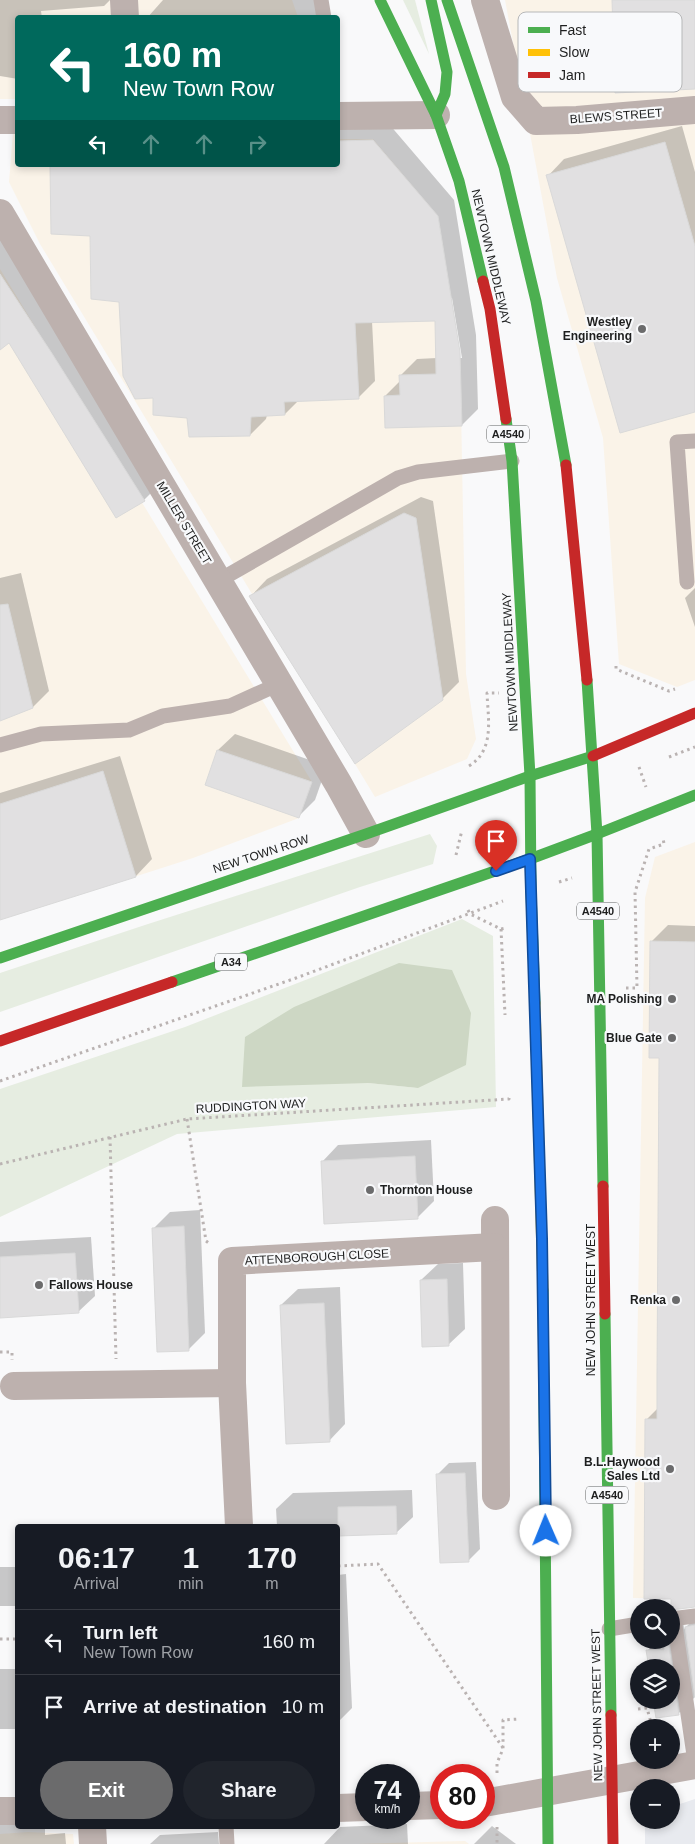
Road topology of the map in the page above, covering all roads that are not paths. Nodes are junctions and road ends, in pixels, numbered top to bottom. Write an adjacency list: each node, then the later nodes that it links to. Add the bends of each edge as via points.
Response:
1 (124, 0): 7 (street)
2 (321, 0): 8 (lane)
3 (380, 0): 10 (main road, NEWTOWN MIDDLEWAY / A4540)
4 (431, 0): 10 (main road, via 447,72 445,94)
5 (447, 0): 22 (main road, A4540, via 504,167 536,301 565,453)
6 (486, 0): 9 (street, BLEWS STREET, via 515,97 536,121)
7 (125, 15)
8 (324, 15)
9 (695, 110)
10 (436, 115): 11 (street); 16 (main road, NEWTOWN MIDDLEWAY / A4540, via 459,181 490,308)
11 (340, 116)
12 (0, 120): 13 (street)
13 (15, 120)
14 (0, 213): 17 (street, MILLER STREET)
15 (695, 441): 18 (lane, via 677,442)
16 (512, 461): 17 (lane, via 418,472 383,486); 23 (main road, NEWTOWN MIDDLEWAY / A4540)
17 (218, 581): 19 (street, MILLER STREET)
18 (687, 582)
19 (279, 684): 21 (lane, via 230,706 163,716 129,730 41,734); 25 (street, MILLER STREET)
20 (695, 713): 22 (main road)
21 (0, 745)
22 (593, 756): 23 (main road, NEW TOWN ROW); 26 (main road, NEW JOHN STREET WEST / A4540)
23 (530, 776): 25 (main road, NEW TOWN ROW); 27 (main road, A4540)
24 (695, 795): 26 (main road)
25 (366, 834): 28 (main road, NEW TOWN ROW)
26 (597, 834): 27 (main road, A34); 37 (main road, NEW JOHN STREET WEST / A4540)
27 (530, 859): 29 (main road, A34); 42 (main road, A4540, via 542,1239)
28 (0, 958)
29 (0, 1041)
30 (232, 1383): 31 (street); 32 (street, ATTENBOROUGH CLOSE, via 232,1261 494,1234); 33 (street, ATTENBOROUGH CLOSE)
31 (14, 1386)
32 (496, 1496)
33 (238, 1524)
34 (695, 1616): 35 (lane)
35 (680, 1618)
36 (630, 1626): 37 (lane)
37 (609, 1629): 41 (main road, NEW JOHN STREET WEST / A4540)
38 (680, 1647): 39 (lane)
39 (689, 1683): 40 (lane)
40 (695, 1763): 41 (street)
41 (612, 1780): 42 (street); 53 (main road, NEW JOHN STREET WEST / A4540)
42 (548, 1792): 43 (street); 52 (main road, A4540)
43 (495, 1802)
44 (355, 1807): 45 (street)
45 (340, 1808)
46 (0, 1811): 47 (street)
47 (15, 1811)
48 (92, 1829): 50 (street)
49 (226, 1829): 51 (lane)
50 (93, 1844)
51 (227, 1844)
52 (548, 1844)
53 (613, 1844)

